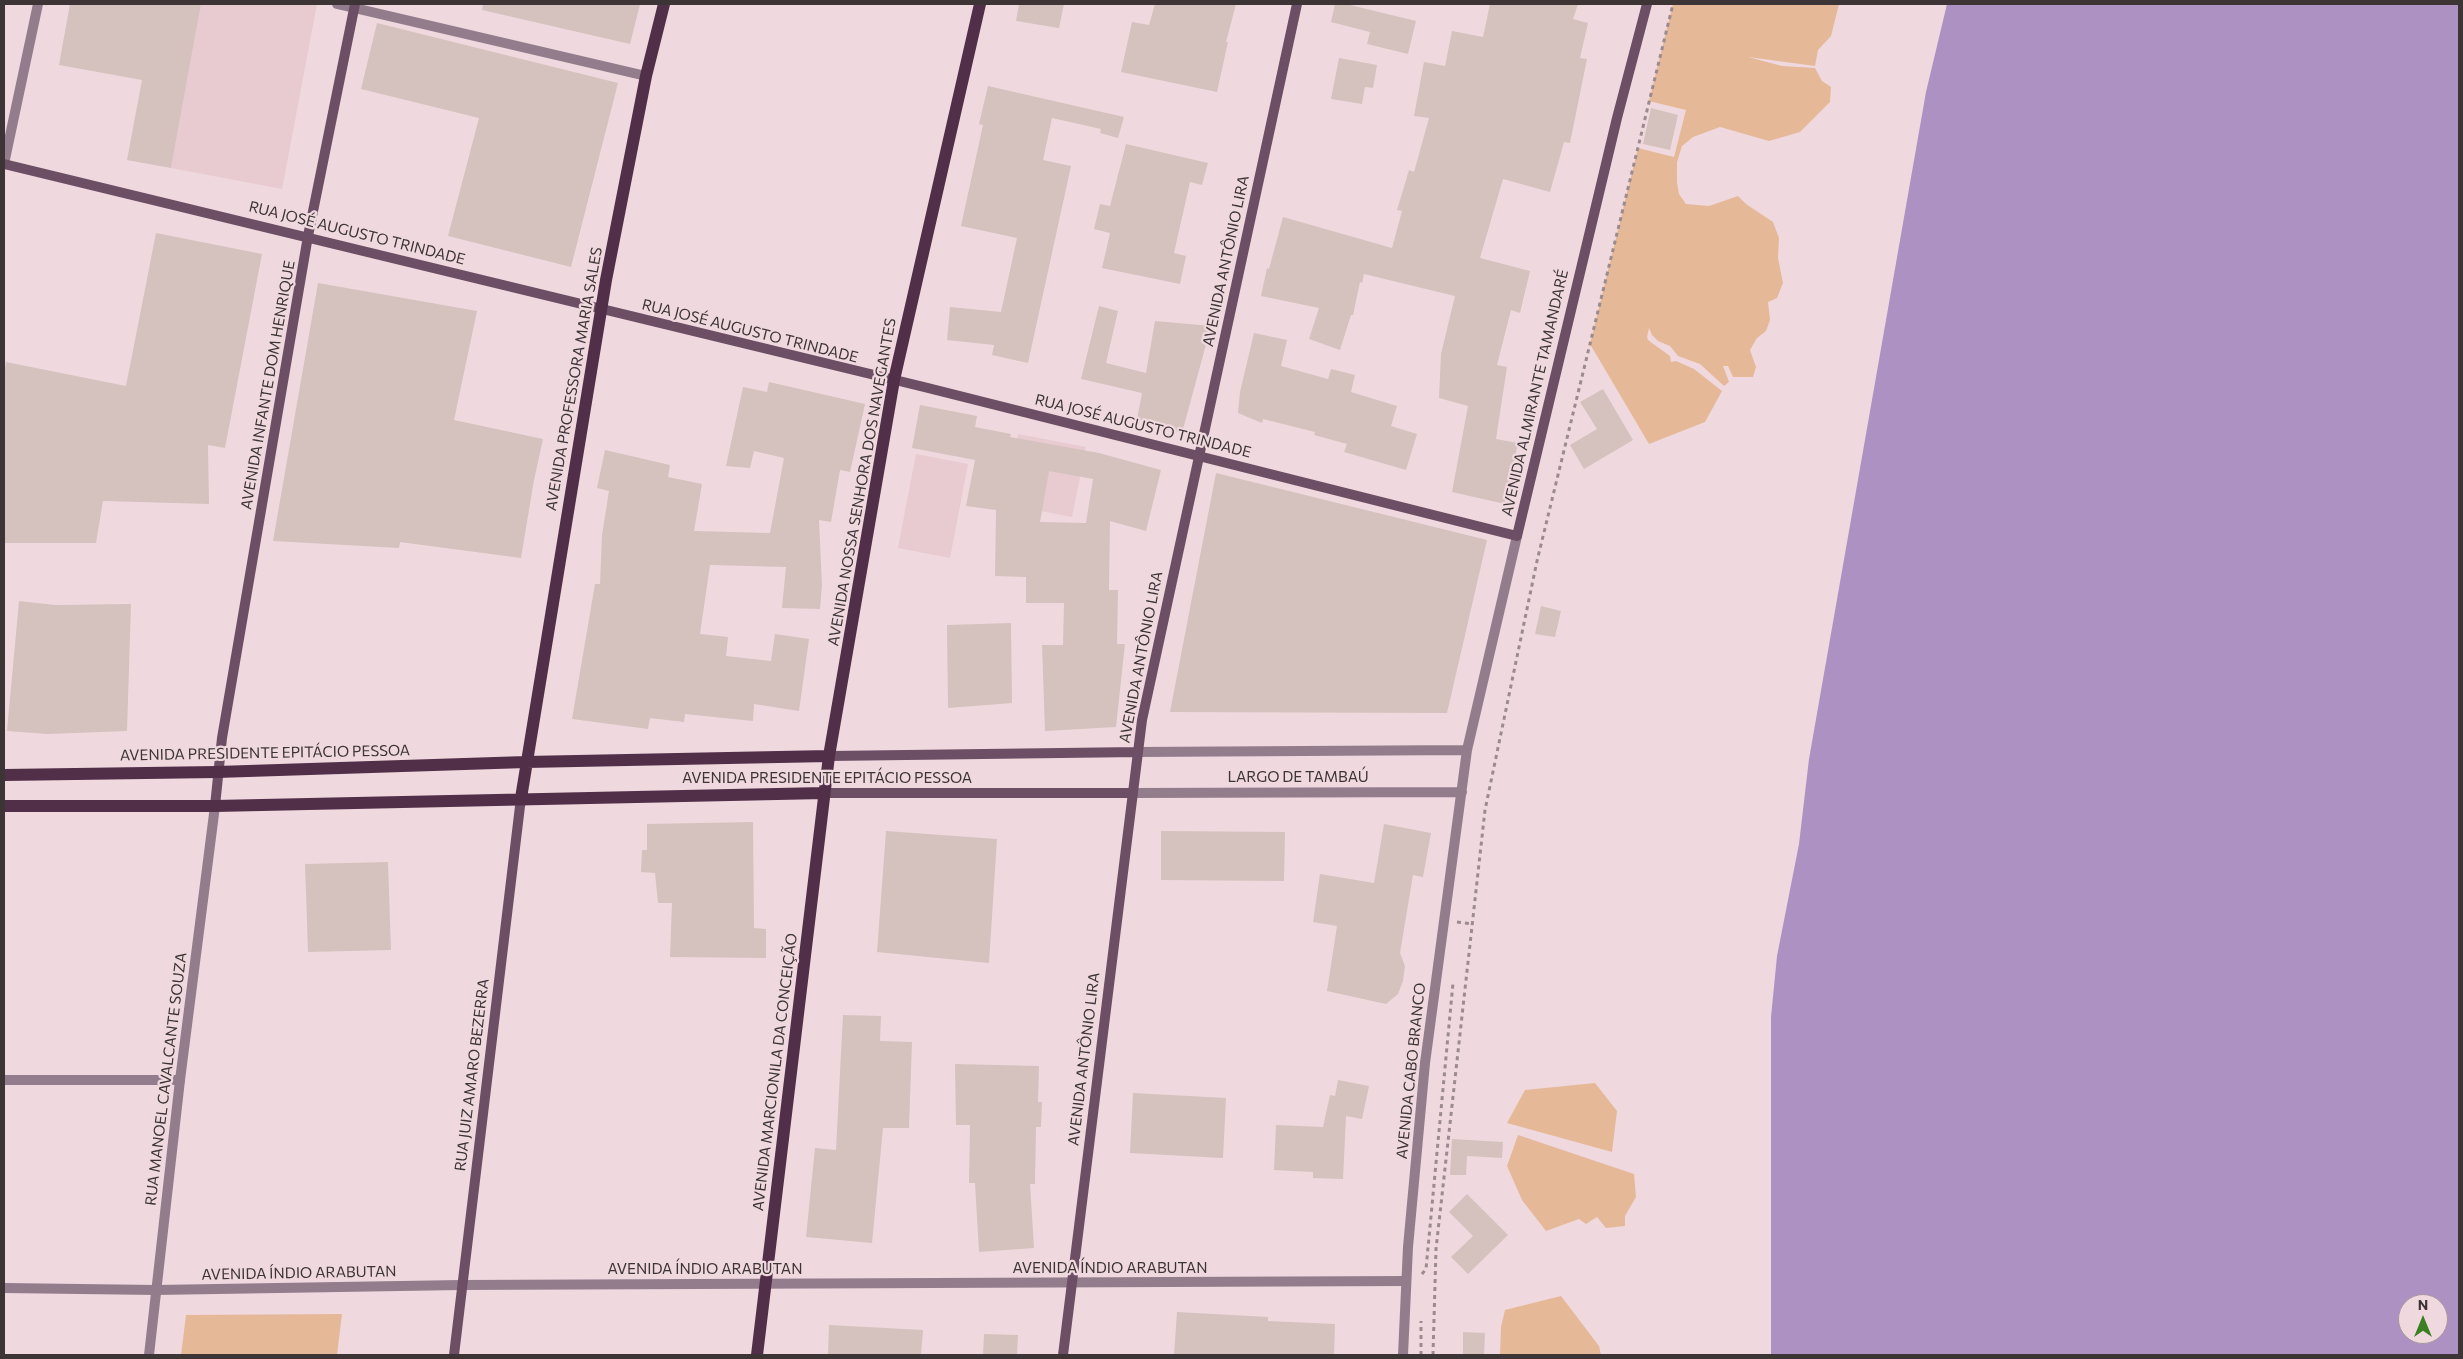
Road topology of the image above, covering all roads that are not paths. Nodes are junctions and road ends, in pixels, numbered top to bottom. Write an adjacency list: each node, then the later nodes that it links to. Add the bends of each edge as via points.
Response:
1 (38, 4): 9 (street)
2 (337, 4): 7 (street)
3 (664, 4): 8 (main road, AVENIDA PROFESSORA MARIA SALES)
4 (980, 4): 12 (main road, AVENIDA NOSSA SENHORA DOS NAVEGANTES)
5 (1297, 4): 13 (main road, AVENIDA ANTÔNIO LIRA)
6 (1647, 4): 14 (main road, AVENIDA ALMIRANTE TAMANDARÉ)
7 (354, 6): 8 (street); 10 (main road, AVENIDA INFANTE DOM HENRIQUE)
8 (646, 76): 11 (main road, AVENIDA PROFESSORA MARIA SALES)
9 (4, 165): 10 (main road, RUA JOSÉ AUGUSTO TRINDADE)
10 (308, 236): 11 (main road, RUA JOSÉ AUGUSTO TRINDADE); 19 (main road, AVENIDA INFANTE DOM HENRIQUE)
11 (601, 310): 12 (main road, RUA JOSÉ AUGUSTO TRINDADE); 18 (main road, AVENIDA PROFESSORA MARIA SALES)
12 (894, 380): 13 (main road, RUA JOSÉ AUGUSTO TRINDADE); 17 (main road, AVENIDA NOSSA SENHORA DOS NAVEGANTES)
13 (1199, 455): 14 (main road, RUA JOSÉ AUGUSTO TRINDADE); 16 (main road, AVENIDA ANTÔNIO LIRA, via 1142,720)
14 (1517, 536): 15 (street, AVENIDA ALMIRANTE TAMANDARÉ)
15 (1467, 750): 16 (street, LARGO DE TAMBAÚ); 21 (street, AVENIDA ALMIRANTE TAMANDARÉ)
16 (1138, 752): 17 (main road, AVENIDA PRESIDENTE EPITÁCIO PESSOA); 23 (main road, AVENIDA ANTÔNIO LIRA)
17 (829, 756): 18 (main road, AVENIDA PRESIDENTE EPITÁCIO PESSOA); 22 (main road, AVENIDA NOSSA SENHORA DOS NAVEGANTES)
18 (526, 762): 19 (main road, AVENIDA PRESIDENTE EPITÁCIO PESSOA); 24 (main road)
19 (217, 772): 20 (main road, AVENIDA PRESIDENTE EPITÁCIO PESSOA); 26 (main road, AVENIDA INFANTE DOM HENRIQUE)
20 (4, 775)
21 (1462, 792): 23 (street, LARGO DE TAMBAÚ); 29 (street, AVENIDA CABO BRANCO, via 1425,1063)
22 (824, 793): 23 (main road, AVENIDA PRESIDENTE EPITÁCIO PESSOA); 24 (main road, AVENIDA PRESIDENTE EPITÁCIO PESSOA); 31 (main road, AVENIDA MARCIONILA DA CONCEIÇÃO)
23 (1133, 793): 30 (main road, AVENIDA ANTÔNIO LIRA)
24 (521, 798): 26 (main road, AVENIDA PRESIDENTE EPITÁCIO PESSOA); 32 (main road, RUA JUIZ AMARO BEZERRA)
25 (4, 806): 26 (main road, AVENIDA PRESIDENTE EPITÁCIO PESSOA)
26 (215, 806): 28 (street, RUA MANOEL CAVALCANTE SOUZA)
27 (4, 1080): 28 (street)
28 (180, 1080): 34 (street, RUA MANOEL CAVALCANTE SOUZA)
29 (1406, 1281): 30 (street, AVENIDA ÍNDIO ARABUTAN); 39 (street, AVENIDA CABO BRANCO)
30 (1071, 1283): 31 (street, AVENIDA ÍNDIO ARABUTAN); 38 (main road, AVENIDA ANTÔNIO LIRA)
31 (766, 1284): 32 (street, AVENIDA ÍNDIO ARABUTAN); 37 (main road, AVENIDA MARCIONILA DA CONCEIÇÃO)
32 (461, 1285): 34 (street, AVENIDA ÍNDIO ARABUTAN); 36 (main road, RUA JUIZ AMARO BEZERRA)
33 (4, 1288): 34 (street, AVENIDA ÍNDIO ARABUTAN)
34 (156, 1290): 35 (street, RUA MANOEL CAVALCANTE SOUZA)
35 (149, 1355)
36 (454, 1355)
37 (757, 1355)
38 (1063, 1355)
39 (1402, 1355)

